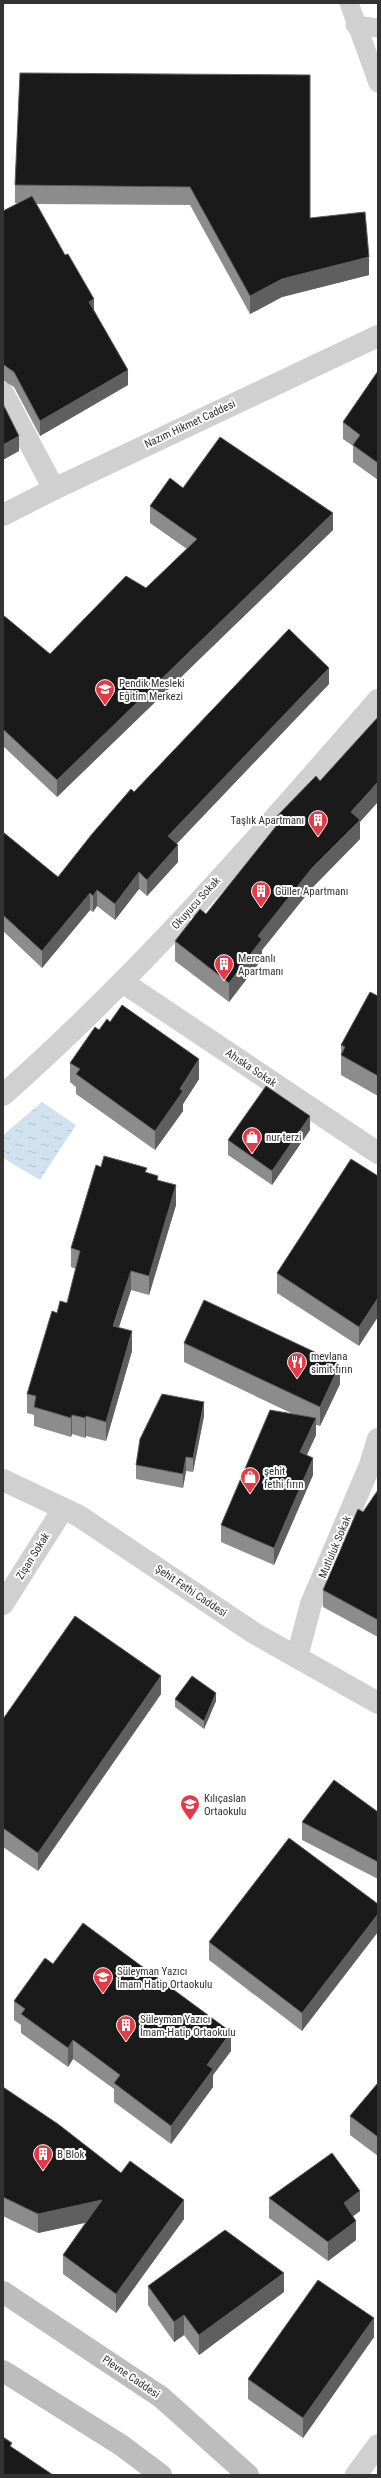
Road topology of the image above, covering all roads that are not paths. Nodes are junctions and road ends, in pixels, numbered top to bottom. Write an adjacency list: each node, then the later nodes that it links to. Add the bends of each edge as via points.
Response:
1 (348, 3): 2 (lane)
2 (355, 25): 3 (lane); 4 (lane)
3 (378, 28)
4 (378, 83)
5 (378, 336): 7 (street, Nazım Hikmet Caddesi)
6 (3, 393): 7 (street)
7 (54, 489): 8 (street, Nazım Hikmet Caddesi)
8 (3, 516)
9 (378, 700): 10 (street, Okuyucu Sokak)
10 (124, 983): 11 (street, Okuyucu Sokak); 12 (street, Ahıska Sokak)
11 (3, 1095)
12 (378, 1153)
13 (378, 1439): 17 (street, Mutluluk Sokak, via 370,1465 311,1604)
14 (3, 1480): 15 (street, Şehit Fethi Caddesi)
15 (63, 1509): 16 (street, Zişan Sokak); 17 (street, Şehit Fethi Caddesi, via 79,1516 254,1633)
16 (3, 1604)
17 (297, 1657): 18 (street, Şehit Fethi Caddesi)
18 (378, 1703)
19 (3, 2292): 23 (main road, Plevne Caddesi, via 161,2397)
20 (3, 2371): 22 (main road, via 121,2445)
21 (378, 2445): 24 (street)
22 (161, 2475)
23 (248, 2475)
24 (356, 2475)

